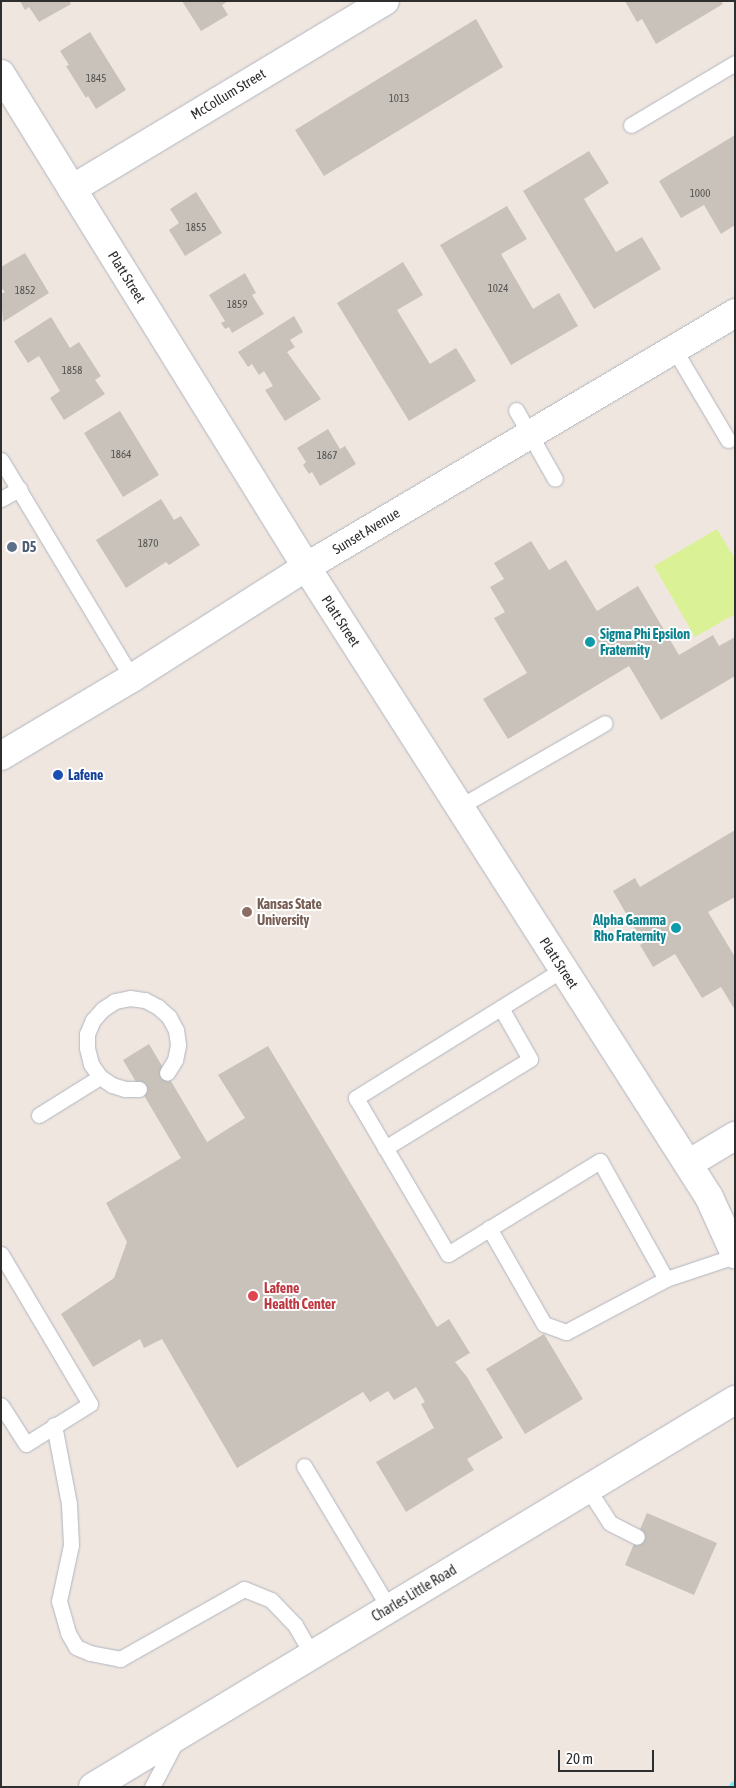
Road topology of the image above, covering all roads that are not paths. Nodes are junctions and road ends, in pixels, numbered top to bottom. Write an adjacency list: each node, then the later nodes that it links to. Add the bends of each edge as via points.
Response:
1 (385, 1): 5 (street, McCollum Street)
2 (735, 63): 4 (lane)
3 (3, 79): 5 (street, Platt Street)
4 (631, 125)
5 (72, 189): 15 (street, Platt Street)
6 (735, 312): 7 (street, Sunset Avenue)
7 (674, 349): 9 (street, Sunset Avenue); 10 (lane)
8 (516, 410): 9 (lane)
9 (530, 434): 12 (lane); 15 (street, Sunset Avenue)
10 (728, 440)
11 (1, 460): 13 (lane)
12 (555, 479)
13 (18, 489): 14 (lane); 16 (lane)
14 (1, 499)
15 (306, 567): 16 (street, Sunset Avenue); 19 (street, Platt Street)
16 (132, 678): 18 (street, Sunset Avenue)
17 (606, 723): 19 (lane)
18 (1, 756)
19 (460, 807): 20 (street, Platt Street)
20 (563, 969): 21 (lane); 28 (street, Platt Street)
21 (501, 1008): 27 (lane, via 356,1098); 27 (lane, via 530,1059)
22 (167, 1072): 23 (lane, via 175,1060 176,1030 158,1007 145,1000 130,998 116,1001 93,1020 87,1048 91,1064)
23 (100, 1077): 24 (lane, via 125,1089); 25 (lane)
24 (140, 1089)
25 (38, 1115)
26 (735, 1136): 28 (street)
27 (385, 1148): 29 (lane, via 448,1254)
28 (688, 1164): 31 (street, Platt Street, via 709,1197)
29 (489, 1228): 32 (lane, via 544,1324 566,1332); 32 (lane, via 600,1161)
30 (1, 1254): 35 (lane, via 90,1404)
31 (735, 1255): 32 (lane)
32 (666, 1279)
33 (735, 1400): 37 (street, Charles Little Road)
34 (4, 1414): 35 (lane, via 26,1444)
35 (54, 1425): 40 (lane, via 69,1504 71,1545 59,1601 68,1633 76,1647 120,1659 244,1589 271,1600 296,1624)
36 (304, 1466): 39 (lane)
37 (588, 1489): 38 (lane, via 610,1523); 39 (street, Charles Little Road)
38 (637, 1537)
39 (389, 1608): 40 (street, Charles Little Road)
40 (312, 1654): 41 (street, Charles Little Road)
41 (178, 1735): 42 (street, Charles Little Road); 43 (lane)
42 (93, 1787)
43 (152, 1787)

